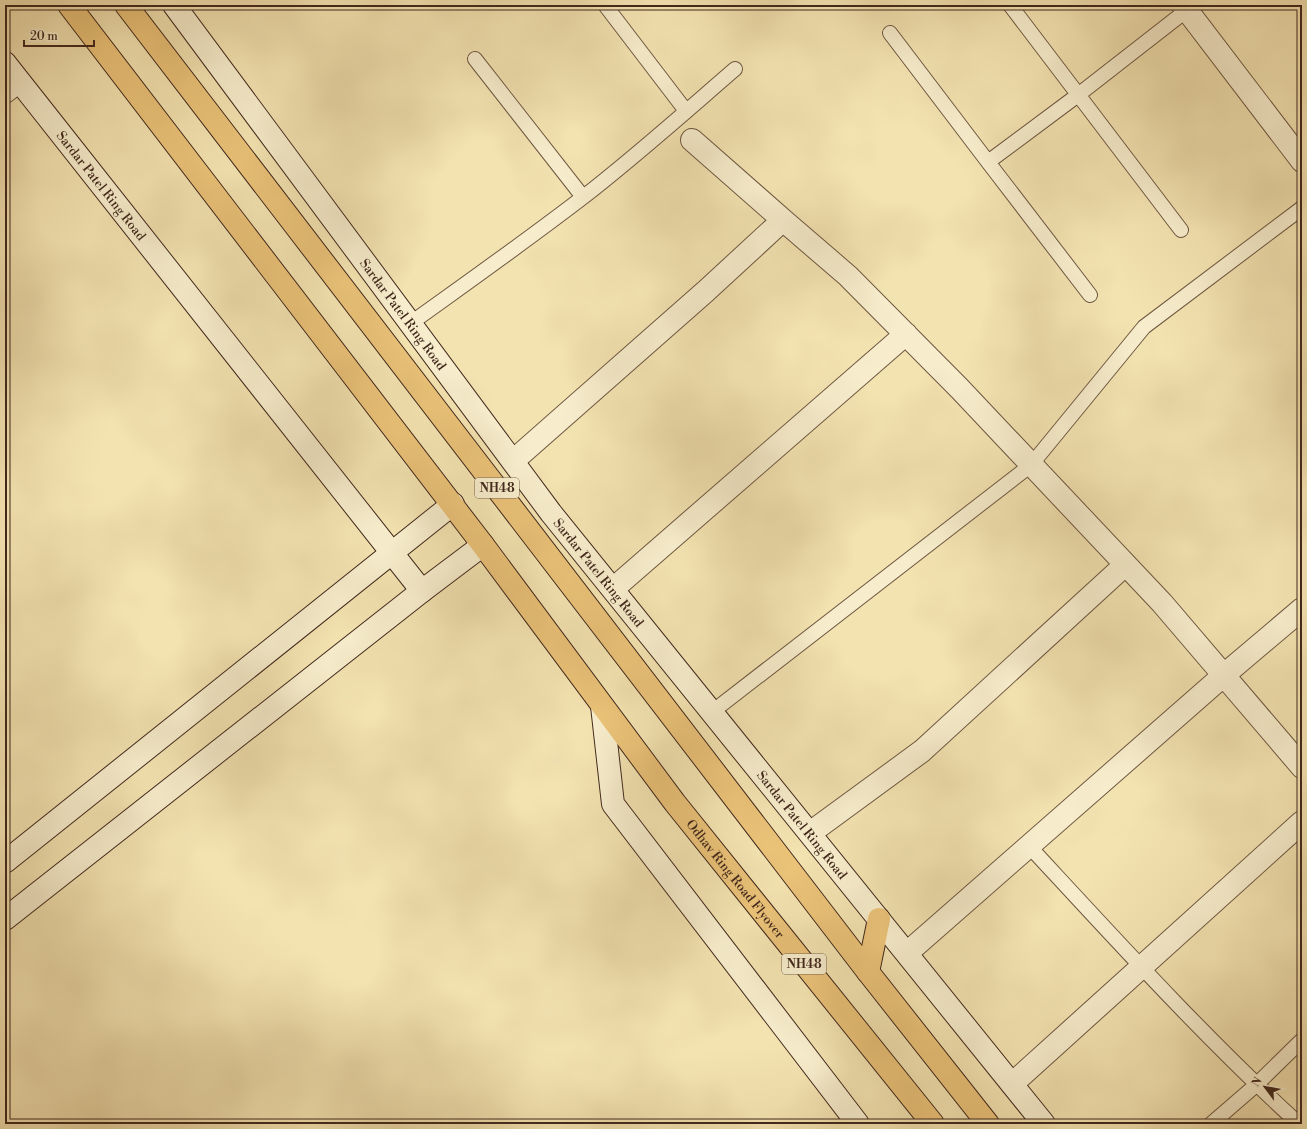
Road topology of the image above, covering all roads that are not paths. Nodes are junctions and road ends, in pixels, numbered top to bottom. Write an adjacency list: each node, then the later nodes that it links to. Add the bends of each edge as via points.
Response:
1 (69, 5): 26 (highway, NH48)
2 (126, 5): 45 (highway, NH48)
3 (605, 5): 13 (lane)
4 (1010, 5): 12 (lane)
5 (176, 6): 22 (street, Sardar Patel Ring Road)
6 (1185, 8): 12 (lane); 15 (street)
7 (890, 33): 16 (lane)
8 (475, 59): 17 (lane)
9 (5, 63): 11 (street, Sardar Patel Ring Road)
10 (735, 69): 13 (lane)
11 (13, 90): 28 (street, Sardar Patel Ring Road)
12 (1078, 95): 16 (lane); 20 (lane)
13 (686, 112): 17 (lane)
14 (692, 140): 19 (street)
15 (1302, 161)
16 (988, 162): 21 (lane)
17 (583, 197): 22 (lane)
18 (1302, 208): 25 (lane, via 1144,327)
19 (783, 220): 23 (street, via 848,276); 24 (street)
20 (1181, 230)
21 (1090, 295)
22 (410, 323): 24 (street, Sardar Patel Ring Road)
23 (906, 334): 25 (street); 30 (street)
24 (513, 461): 30 (street, Sardar Patel Ring Road, via 551,513)
25 (1031, 465): 29 (street); 35 (lane)
26 (452, 504): 27 (highway, NH48); 28 (street)
27 (483, 545): 31 (street); 34 (highway, NH48)
28 (392, 553): 31 (street, Sardar Patel Ring Road); 40 (street)
29 (1125, 565): 33 (street, via 1162,603); 38 (street, via 922,751)
30 (613, 589): 35 (street, Sardar Patel Ring Road)
31 (422, 591): 41 (street)
32 (1302, 609): 33 (street)
33 (1224, 675): 36 (street); 39 (street)
34 (602, 706): 49 (street, via 613,804); 50 (highway, Odhav Ring Road Flyover / NH48, via 675,803)
35 (712, 712): 38 (street, Sardar Patel Ring Road)
36 (1302, 767)
37 (1302, 822): 44 (street)
38 (810, 833): 42 (street, Sardar Patel Ring Road)
39 (1029, 846): 43 (street); 44 (lane)
40 (5, 862)
41 (5, 919)
42 (880, 919): 43 (street, Sardar Patel Ring Road); 45 (highway)
43 (907, 953): 47 (street, Sardar Patel Ring Road)
44 (1141, 967): 47 (street); 48 (lane)
45 (868, 972): 51 (highway, NH48)
46 (1302, 1040): 48 (lane)
47 (1012, 1084): 52 (street, Sardar Patel Ring Road)
48 (1256, 1085): 53 (lane); 54 (lane)
49 (858, 1124)
50 (933, 1124)
51 (988, 1124)
52 (1044, 1124)
53 (1211, 1124)
54 (1299, 1124)

